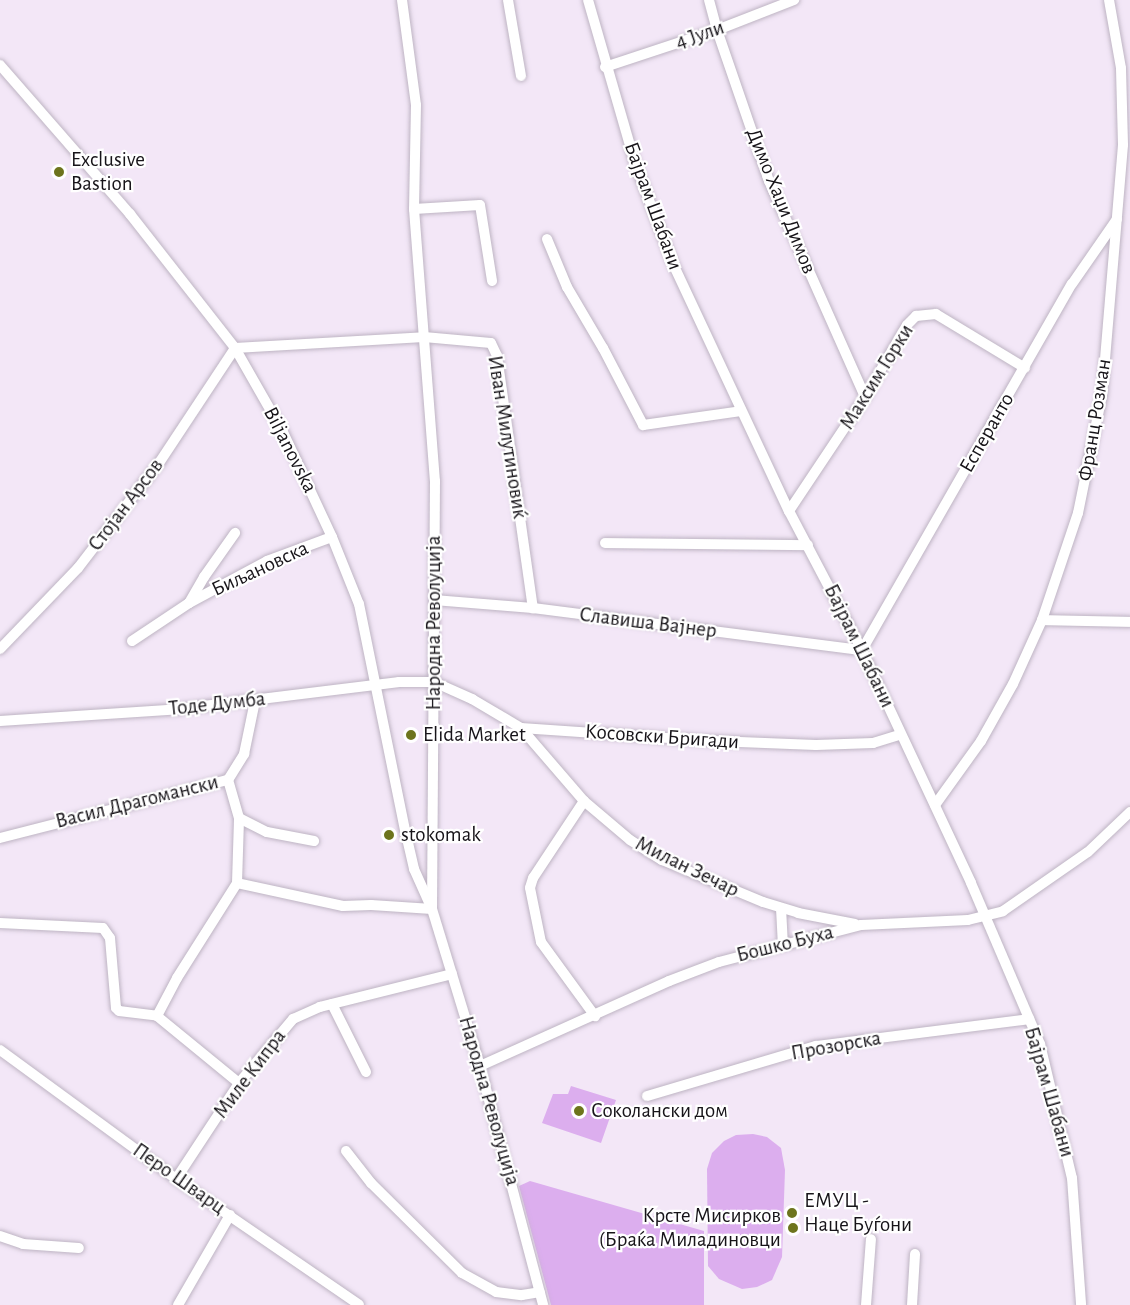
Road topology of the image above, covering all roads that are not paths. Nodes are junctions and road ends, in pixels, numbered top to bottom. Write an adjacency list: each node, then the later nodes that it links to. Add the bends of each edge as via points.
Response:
1 (402, 0): 11 (street, Народна Револуција, via 416,105)
2 (508, 0): 10 (street)
3 (588, 0): 9 (street, Бајрам Шабани)
4 (709, 0): 7 (street, Димо Хаџи Димов)
5 (794, 0): 7 (street, 4 Јули)
6 (1109, 0): 12 (street, Франц Розман, via 1121,68 1123,145)
7 (717, 30): 9 (street, 4 Јули); 18 (street, Димо Хаџи Димов, via 769,181)
8 (0, 65): 16 (street, Biljanovska, via 130,213)
9 (605, 67): 19 (street, Бајрам Шабани, via 654,217)
10 (520, 76)
11 (414, 209): 14 (street, via 480,205); 15 (street, Народна Револуција)
12 (1117, 219): 17 (street, Есперанто, via 1072,284); 28 (street, Франц Розман, via 1098,416 1078,513)
13 (546, 239): 19 (street, via 567,287 643,425)
14 (492, 281)
15 (424, 337): 16 (street, Иван Милутиновиќ); 25 (street, Народна Револуција, via 435,481); 27 (street, Иван Милутиновиќ, via 484,340 495,347)
16 (235, 348): 22 (street, Biljanovska, via 283,432); 31 (street, Стојан Арсов, via 159,463 78,568)
17 (1025, 368): 18 (street, Максим Горки, via 936,314 922,314 907,325); 32 (street, Есперанто)
18 (865, 397): 20 (street, Максим Горки)
19 (741, 411): 20 (street, Бајрам Шабани)
20 (789, 511): 24 (street, Бајрам Шабани)
21 (235, 533): 26 (street, Биљановска)
22 (332, 537): 26 (street, Биљановска, via 267,561); 34 (street, Biljanovska, via 359,604)
23 (604, 543): 24 (street)
24 (808, 545): 32 (street, Бајрам Шабани)
25 (434, 600): 27 (street, Славиша Вајнер); 33 (street, Народна Револуција)
26 (189, 603): 30 (street, Биљановска)
27 (533, 608): 32 (street, Славиша Вајнер)
28 (1042, 620): 29 (street); 41 (street, Франц Розман, via 997,714)
29 (1130, 622)
30 (132, 641)
31 (0, 649)
32 (862, 650): 38 (street, Бајрам Шабани)
33 (434, 682): 34 (street, Тоде Думба); 37 (street, Косовски Бригади); 48 (street, Народна Револуција)
34 (377, 685): 35 (street, Тоде Думба); 48 (street, Biljanovska, via 405,834 414,869)
35 (255, 701): 36 (street, Тоде Думба); 39 (street, Васил Драгомански, via 244,754)
36 (0, 721)
37 (521, 728): 38 (street, Косовски Бригади, via 816,744 873,743); 40 (street, Милан Зечар)
38 (900, 735): 41 (street, Бајрам Шабани)
39 (228, 780): 43 (street); 44 (street, Васил Драгомански)
40 (584, 801): 47 (street, Милан Зечар, via 630,840 662,860); 56 (street, via 530,888 541,942)
41 (935, 805): 49 (street, Бајрам Шабани)
42 (1130, 812): 49 (street, via 1088,852 1042,886)
43 (239, 818): 45 (street, via 267,832); 46 (street)
44 (0, 838)
45 (314, 841)
46 (237, 883): 48 (street, via 343,906); 55 (street)
47 (781, 908): 51 (street, Милан Зечар); 52 (street)
48 (432, 909): 53 (street, Народна Револуција)
49 (986, 917): 51 (street, Бошко Буха); 57 (street, Бајрам Шабани)
50 (0, 923): 55 (street, via 103,928 111,938 116,1008 123,1013)
51 (861, 925): 52 (street, Бошко Буха)
52 (783, 943): 56 (street, Бошко Буха, via 699,969)
53 (452, 974): 54 (street, Миле Кипра); 59 (street, Народна Револуција)
54 (332, 1004): 60 (street); 61 (street, Миле Кипра, via 292,1018)
55 (157, 1016): 61 (street)
56 (595, 1016): 59 (street, Бошко Буха)
57 (1029, 1019): 62 (street, Прозорска, via 816,1046); 76 (street, Бајрам Шабани, via 1055,1097 1072,1178)
58 (0, 1050): 64 (street, Перо Шварц)
59 (480, 1066): 70 (street, Народна Револуција)
60 (366, 1071)
61 (239, 1083): 64 (street, Миле Кипра)
62 (647, 1096)
63 (346, 1151): 70 (street, via 371,1183 462,1273 496,1292)
64 (176, 1179): 65 (street, Перо Шварц)
65 (230, 1215): 71 (street); 72 (street, Перо Шварц)
66 (0, 1236): 68 (street, via 23,1244)
67 (871, 1239): 74 (street)
68 (79, 1248)
69 (915, 1254): 75 (street)
70 (540, 1292): 73 (street, Народна Револуција)
71 (178, 1305)
72 (359, 1305)
73 (543, 1305)
74 (866, 1305)
75 (912, 1305)
76 (1081, 1305)

